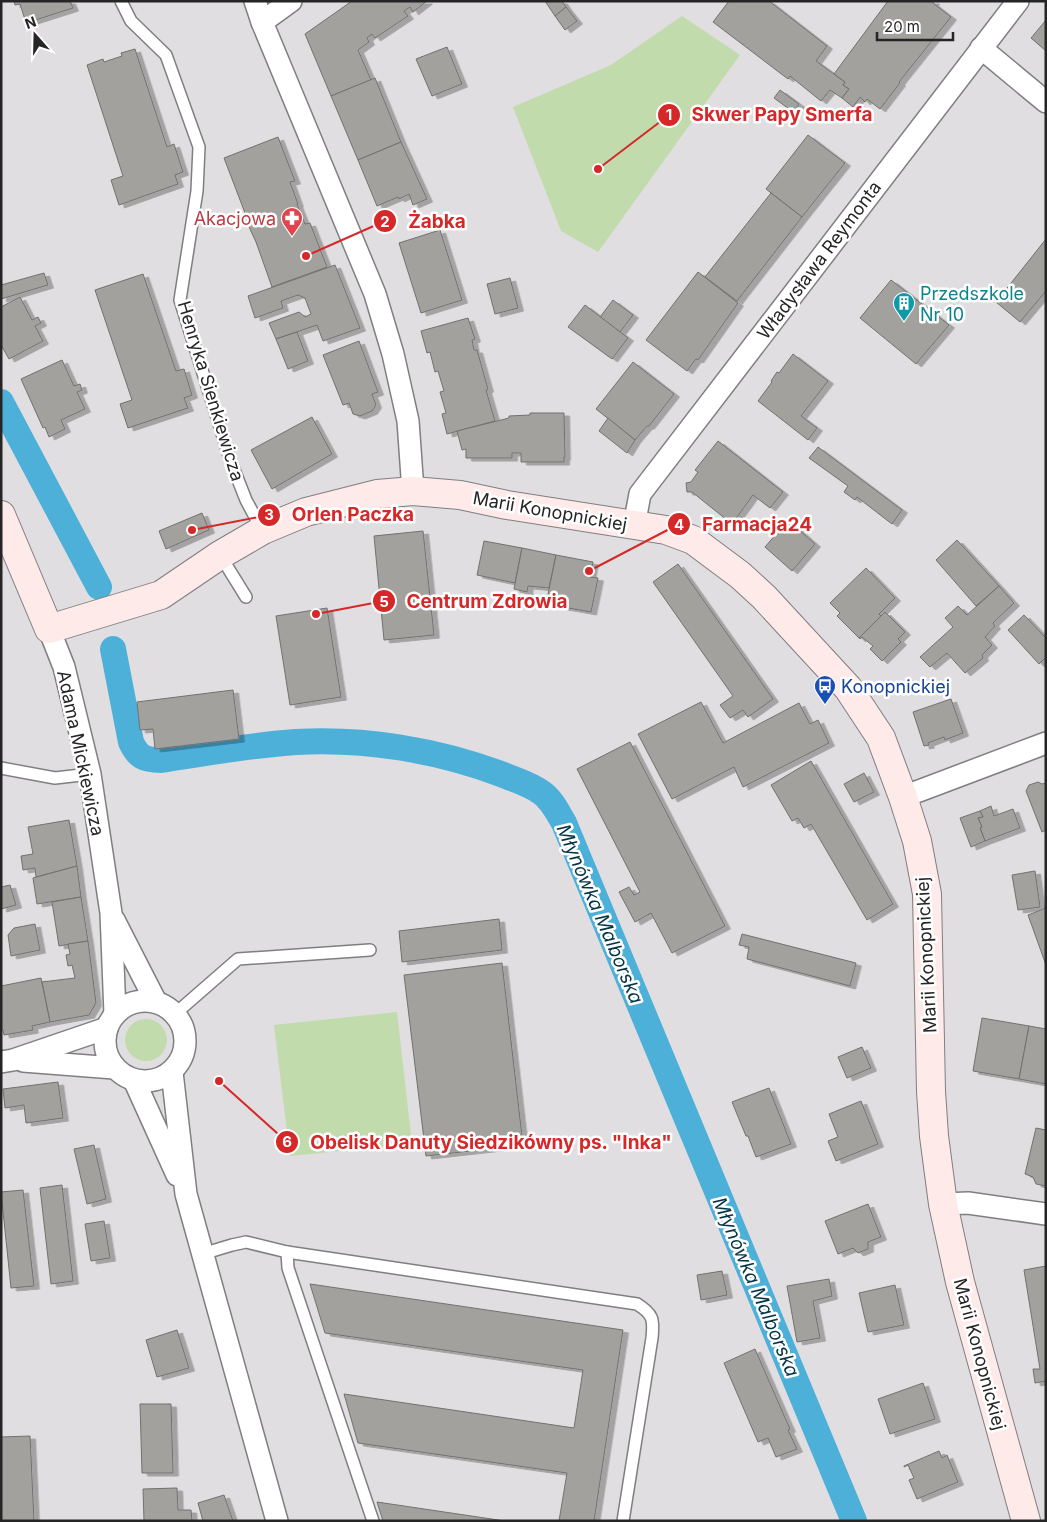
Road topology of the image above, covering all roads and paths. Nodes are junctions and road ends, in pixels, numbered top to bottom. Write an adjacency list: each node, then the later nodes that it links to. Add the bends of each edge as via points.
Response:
1 (121, 1): 11 (lane, Henryka Sienkiewicza, via 131,21 166,55 199,147 197,191 180,300 231,462 246,500)
2 (255, 1): 5 (street)
3 (291, 1): 5 (street)
4 (1018, 1): 6 (street, Władysława Reymonta)
5 (262, 22): 8 (street, via 375,294 408,421)
6 (980, 48): 7 (street); 10 (street, Władysława Reymonta, via 640,494)
7 (1046, 102)
8 (413, 491): 10 (street, Marii Konopnickiej, via 460,495); 11 (street, Marii Konopnickiej, via 377,494 306,512)
9 (1, 515): 14 (street, Adama Mickiewicza)
10 (634, 526): 18 (street, Marii Konopnickiej, via 666,530 693,540 764,597 848,688 881,738)
11 (263, 530): 12 (street, Marii Konopnickiej)
12 (220, 555): 13 (lane); 14 (street, Marii Konopnickiej, via 161,595)
13 (246, 597)
14 (49, 629): 17 (street, Adama Mickiewicza, via 64,667)
15 (1046, 743): 18 (street)
16 (1, 768): 17 (lane, via 55,778)
17 (90, 774): 19 (street, Adama Mickiewicza)
18 (903, 797): 29 (street, Marii Konopnickiej, via 917,841 927,894 931,1091)
19 (111, 913): 21 (street, Adama Mickiewicza); 23 (street, Adama Mickiewicza)
20 (370, 950): 22 (lane, via 238,959)
21 (156, 1002): 22 (street); 23 (street, via 145,1000 124,1006)
22 (176, 1014): 26 (street, via 186,1038 185,1051)
23 (111, 1021): 24 (street); 25 (street, via 104,1039 108,1059)
24 (7, 1061): 25 (street)
25 (114, 1068): 27 (street)
26 (172, 1072): 27 (street, via 147,1082); 28 (street)
27 (134, 1080): 28 (street)
28 (186, 1194): 32 (street)
29 (943, 1204): 30 (street, via 968,1203); 36 (street, Marii Konopnickiej, via 960,1282)
30 (1046, 1214)
31 (287, 1252): 32 (lane, via 246,1242); 34 (lane, via 288,1268); 35 (lane, via 637,1304 648,1311 653,1324 652,1338)
32 (202, 1254): 33 (street)
33 (278, 1521)
34 (373, 1521)
35 (623, 1521)
36 (1026, 1521)

